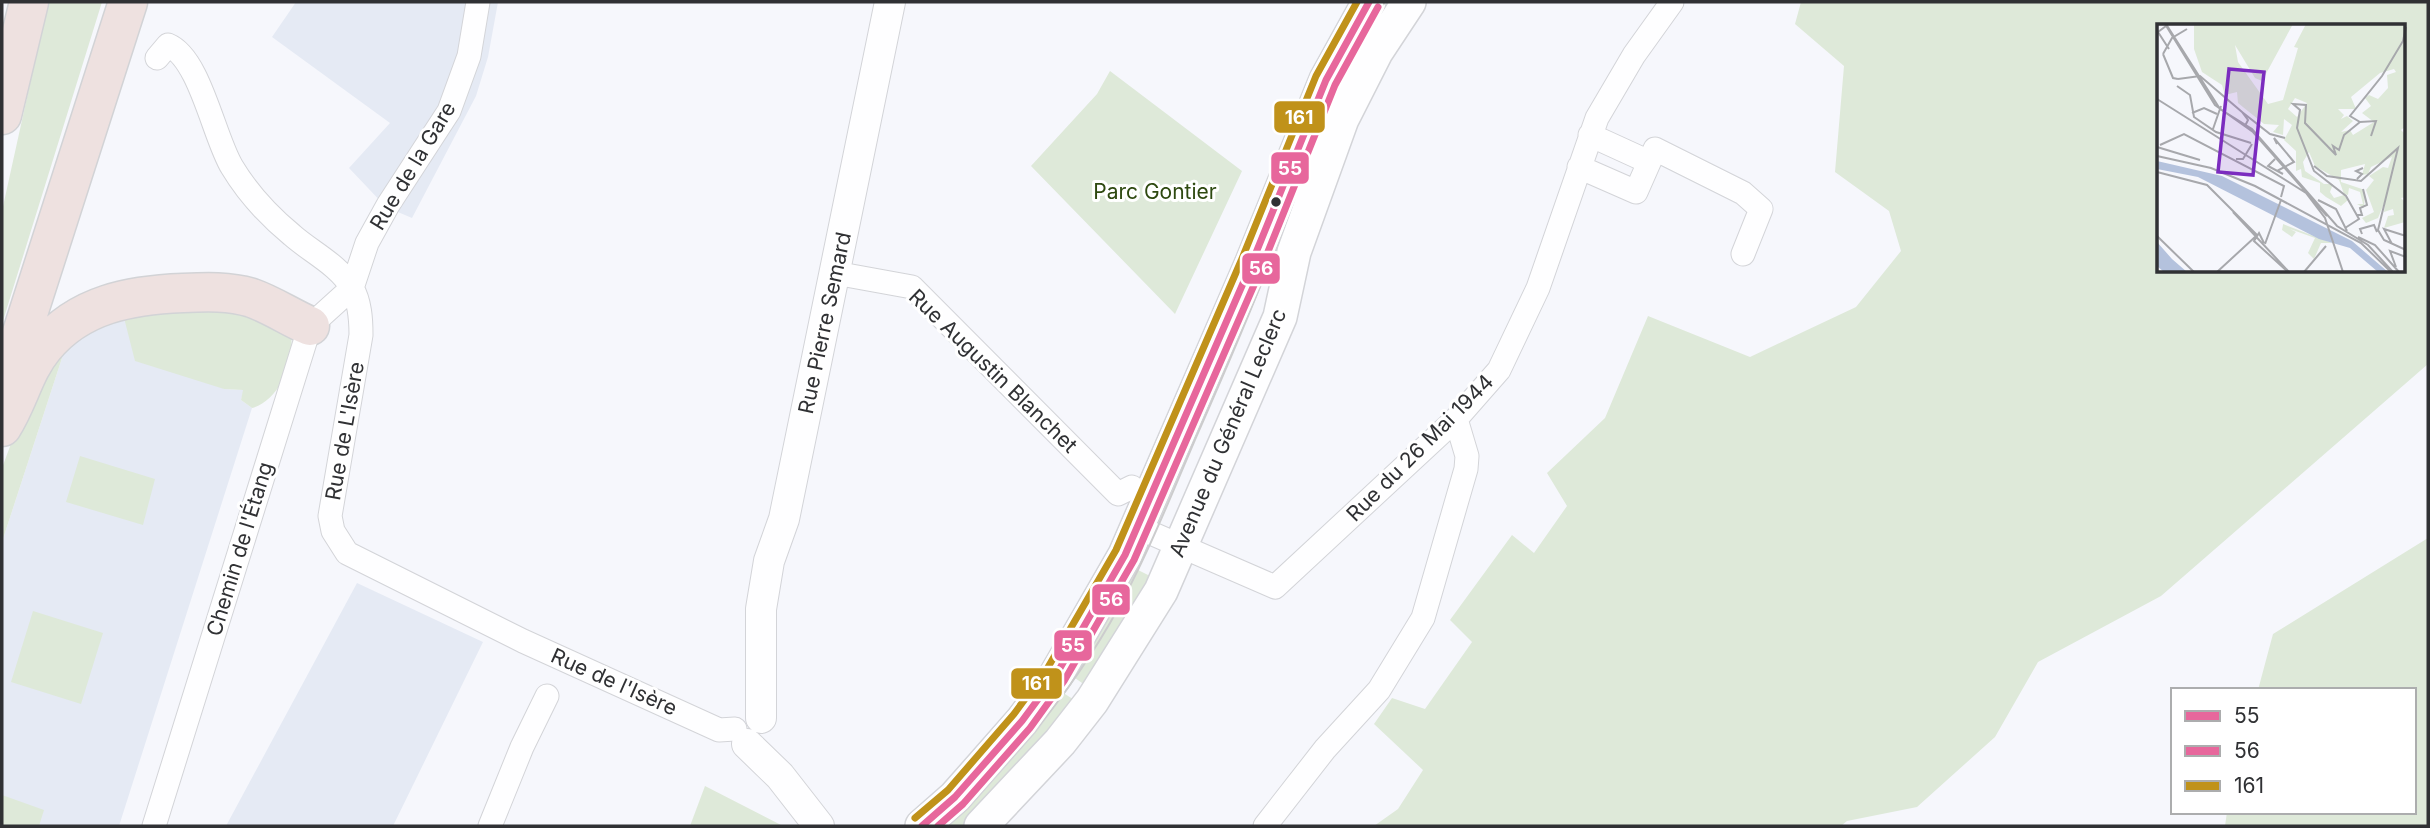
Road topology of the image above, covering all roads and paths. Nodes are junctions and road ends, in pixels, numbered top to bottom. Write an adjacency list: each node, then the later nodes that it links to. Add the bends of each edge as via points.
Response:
1 (29, 2): 9 (highway)
2 (128, 2): 17 (highway)
3 (478, 2): 15 (street, Rue de la Gare, via 469,56 449,111 367,243)
4 (890, 2): 14 (street, Rue Pierre Semard)
5 (1368, 2): 21 (main road, via 1326,80)
6 (1409, 2): 22 (main road, Avenue du Général Leclerc, via 1376,52 1342,119 1294,252 1280,317)
7 (1672, 2): 10 (street, Rue du 26 Mai 1944, via 1634,55)
8 (157, 58): 15 (street, via 168,46 177,49 191,70 230,164 245,186 290,234 337,270)
9 (2, 115)
10 (1590, 135): 11 (street); 12 (street, Rue du 26 Mai 1944)
11 (1649, 162): 12 (street, via 1636,192); 13 (street, via 1655,149 1754,200 1761,209)
12 (1579, 167): 18 (street, Rue du 26 Mai 1944, via 1519,333 1499,370)
13 (1743, 254)
14 (835, 273): 20 (street, Rue Augustin Blanchet, via 912,287 1118,494); 25 (street, Rue Pierre Semard, via 784,519 769,561)
15 (352, 288): 16 (street); 23 (street, Rue de L'Isère, via 361,335 330,516 338,541 363,562)
16 (310, 326): 19 (highway, via 238,295 189,293 120,299 62,327 24,375); 26 (street, Chemin de l'Étang)
17 (2, 395)
18 (1456, 419): 22 (street, Rue du 26 Mai 1944, via 1275,587); 31 (street, via 1467,456 1466,469 1423,618 1379,690)
19 (2, 427)
20 (1134, 489)
21 (1137, 527): 22 (street, Rue du 26 Mai 1944); 29 (main road, via 1049,684 988,761)
22 (1181, 548): 30 (main road, Avenue du Général Leclerc, via 1161,591 1092,701 1035,771)
23 (494, 625): 25 (street, Rue de l'Isère, via 719,730)
24 (547, 696): 27 (street)
25 (751, 728): 28 (street)
26 (154, 826)
27 (490, 826)
28 (819, 826)
29 (922, 826)
30 (981, 826)
31 (1265, 826)

